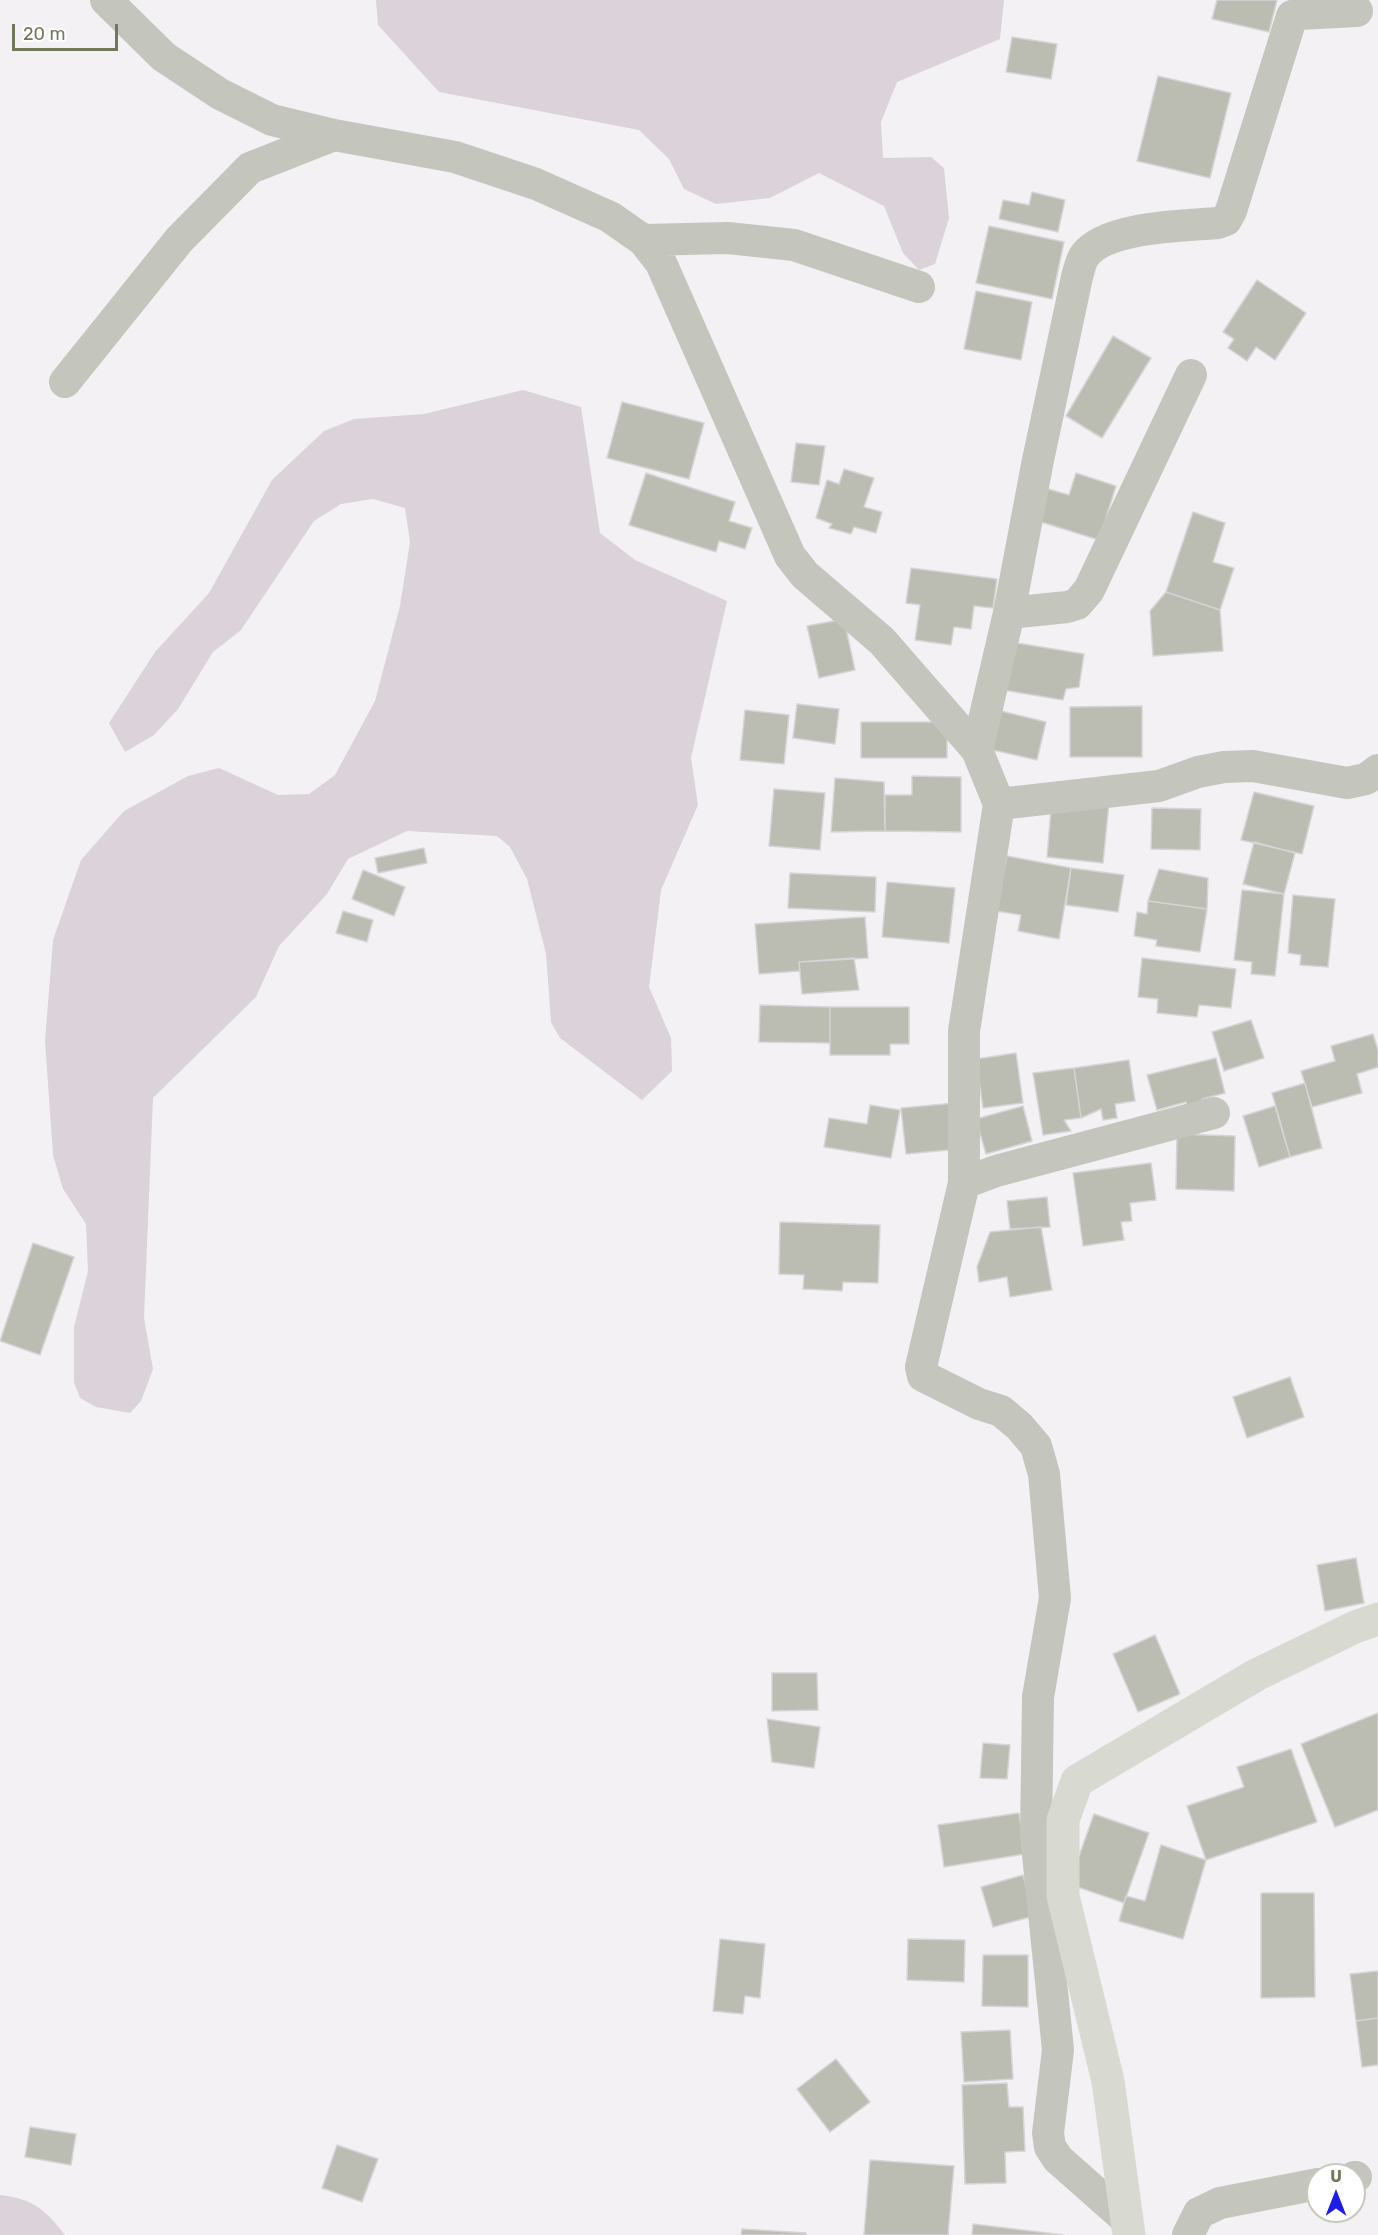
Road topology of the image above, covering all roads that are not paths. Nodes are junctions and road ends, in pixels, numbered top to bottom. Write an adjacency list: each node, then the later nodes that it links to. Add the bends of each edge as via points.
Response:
1 (106, 0): 3 (street, via 164,57 219,94 272,120)
2 (1357, 10): 8 (street, via 1292,16 1226,220 1138,230 1098,245 1084,255)
3 (334, 135): 4 (street, via 455,157 536,184 610,217); 7 (street, via 250,168 179,240)
4 (643, 240): 5 (street, via 728,237 794,245); 9 (street, via 661,263 790,556 805,575 882,641)
5 (919, 287)
6 (1191, 375): 8 (street, via 1089,590 1077,604 1067,607)
7 (65, 382)
8 (1009, 613): 9 (street)
9 (977, 750): 11 (street)
10 (1378, 770): 11 (street, via 1347,783 1253,766 1224,767 1159,786)
11 (999, 804): 13 (street, via 964,1031)
12 (1214, 1113): 13 (street)
13 (964, 1183): 16 (street, via 921,1367 923,1377 933,1384 1001,1412 1019,1426 1036,1446 1044,1474 1055,1598 1038,1696 1036,1835 1058,2050 1048,2133 1050,2147 1058,2159)
14 (1378, 1619): 16 (street, via 1256,1675 1077,1781 1063,1820 1063,1896 1108,2080)
15 (1306, 2186): 17 (street, via 1220,2203 1199,2213)
16 (1128, 2228)
17 (1188, 2235)

